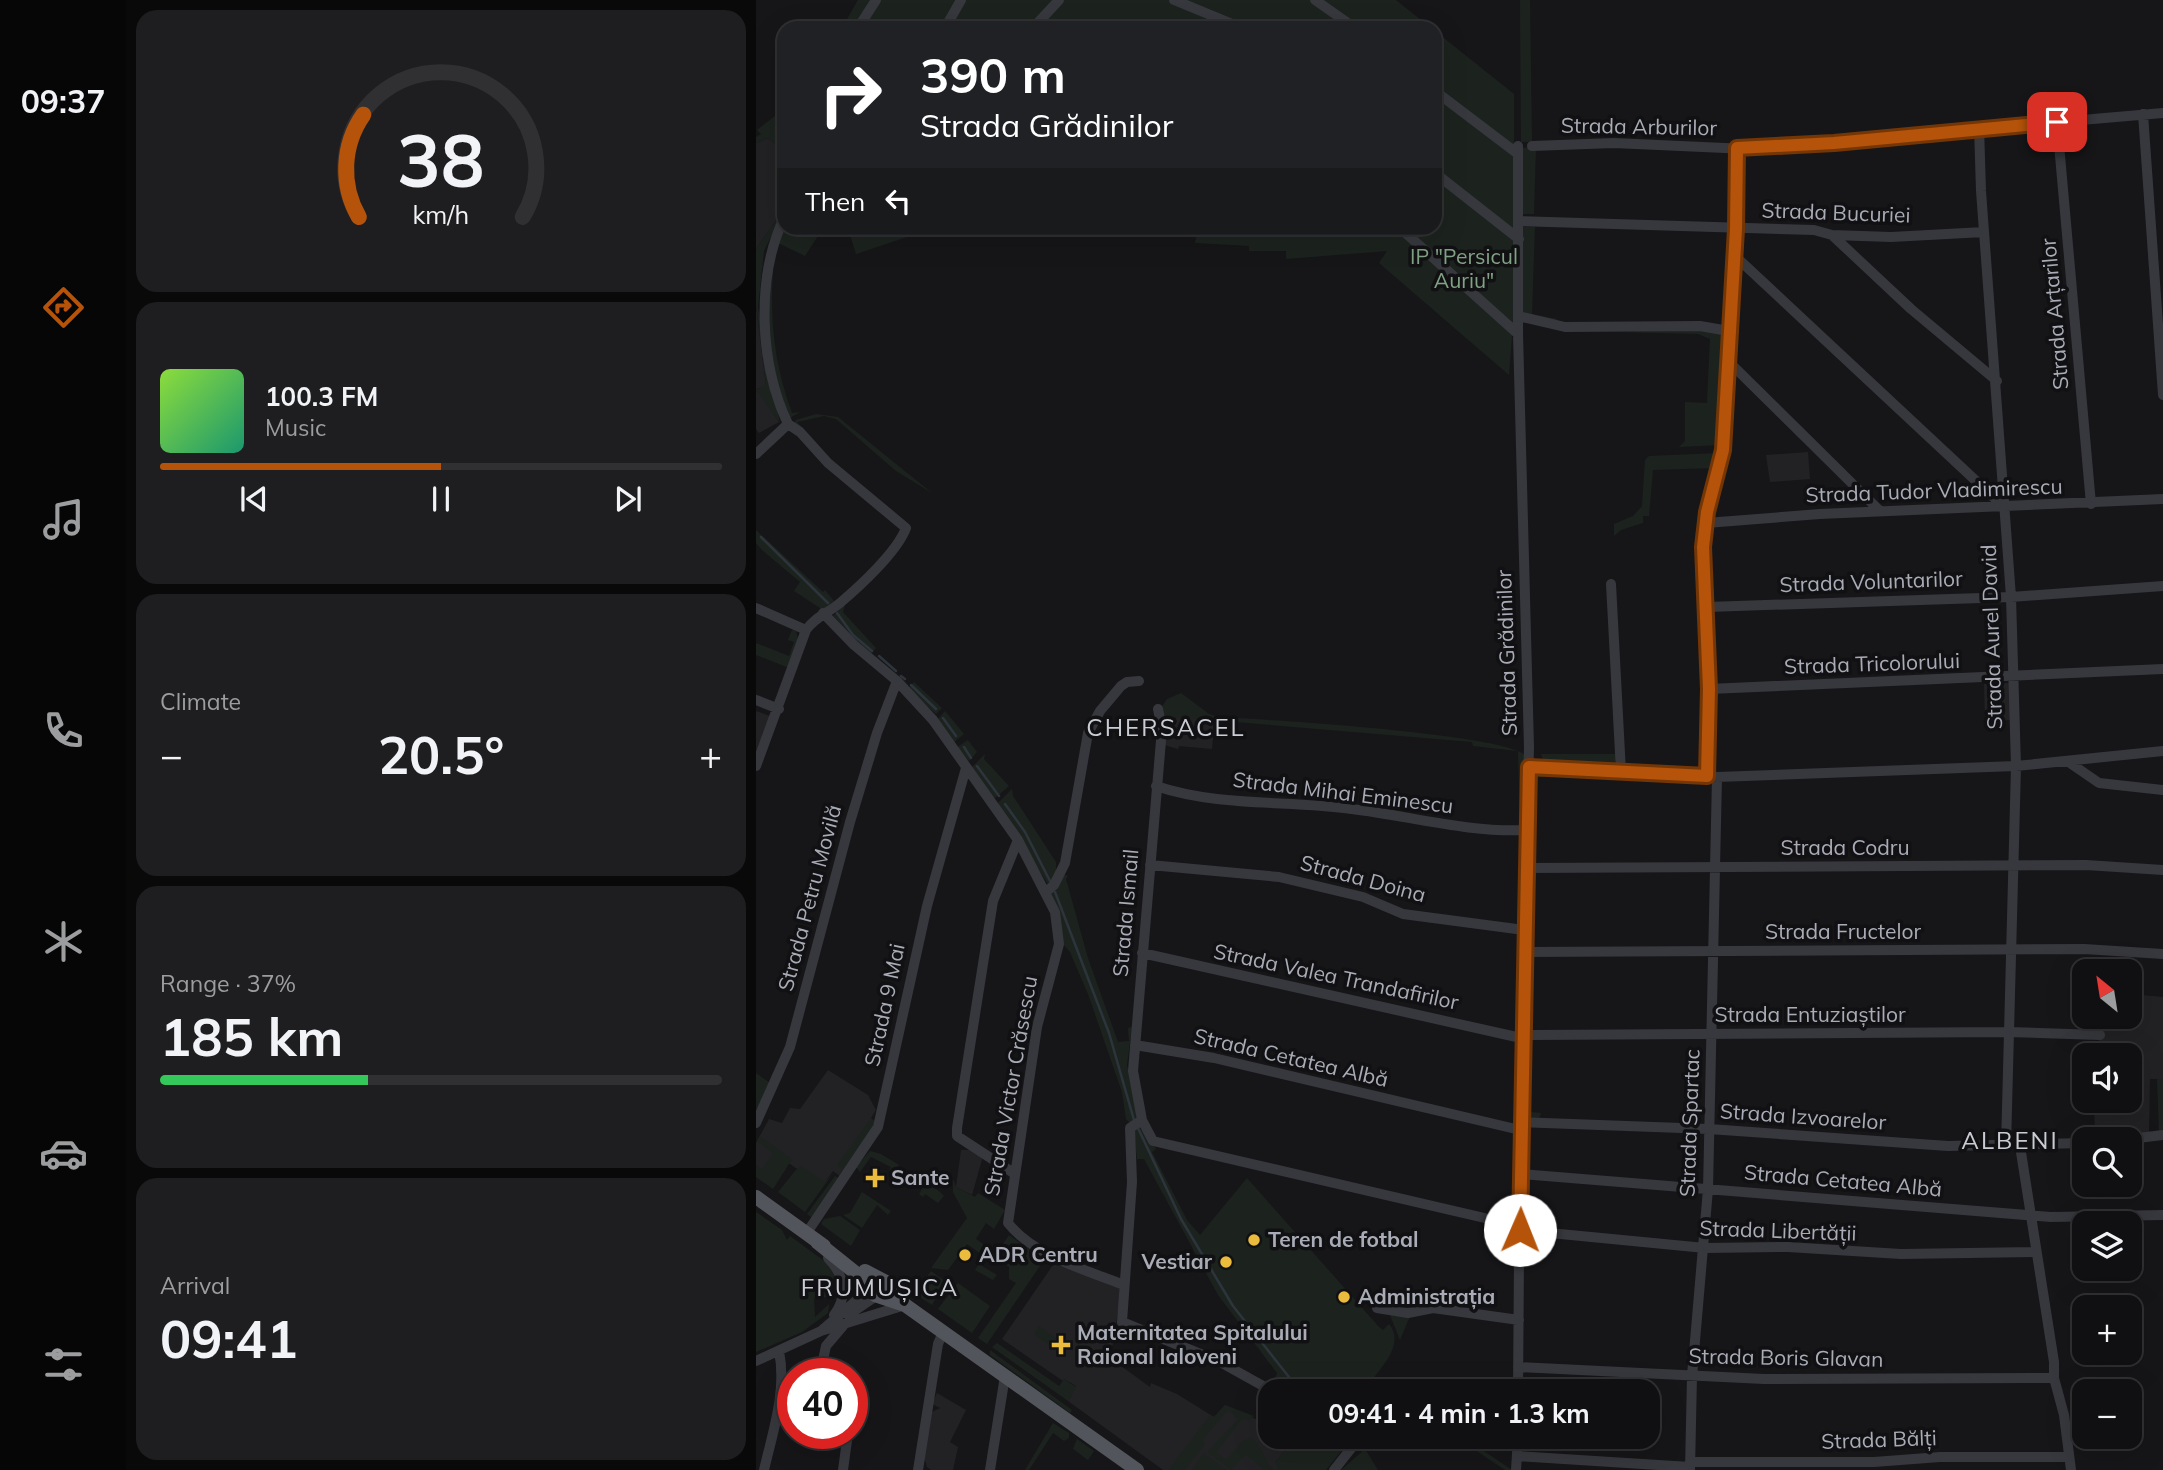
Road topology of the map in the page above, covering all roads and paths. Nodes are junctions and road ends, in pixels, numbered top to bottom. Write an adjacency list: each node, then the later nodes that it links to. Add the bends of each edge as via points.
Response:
1 (876, 0): 7 (street)
2 (961, 0): 8 (street)
3 (1059, 0): 9 (street)
4 (1174, 0): 10 (street)
5 (1315, 0): 6 (street)
6 (1335, 6): 11 (street)
7 (862, 21)
8 (949, 21)
9 (1040, 21)
10 (1225, 21)
11 (1349, 21)
12 (1442, 96): 20 (street, Strada Grădinilor, via 1518,150)
13 (2163, 113): 14 (street, Strada Arburilor)
14 (2143, 114): 15 (street, Strada Arburilor); 33 (street)
15 (2057, 122): 16 (street, Strada Arburilor); 37 (street, Strada Arțarilor)
16 (1979, 127): 18 (street, Strada Arburilor); 23 (street, Strada Aurel David)
17 (1532, 146): 18 (street, Strada Arburilor, via 1614,143)
18 (1737, 148): 21 (street, Strada Spartac)
19 (1442, 178): 26 (street)
20 (1519, 221): 21 (street, Strada Bucuriei); 26 (street, Strada Grădinilor)
21 (1736, 229): 25 (street, Strada Bucuriei, via 1814,230); 27 (street, Strada Spartac)
22 (777, 232): 34 (street, via 766,254 762,307 775,389)
23 (1984, 232): 25 (street, Strada Bucuriei); 32 (street, Strada Aurel David)
24 (1407, 235): 30 (street)
25 (1832, 235): 32 (street)
26 (1519, 239): 28 (street, Strada Grădinilor)
27 (1734, 255): 29 (street, Strada Spartac); 38 (street)
28 (1518, 316): 29 (street, via 1564,327 1700,326); 30 (street, Strada Grădinilor)
29 (1729, 331): 31 (street, Strada Spartac)
30 (1518, 334): 60 (street, Strada Grădinilor)
31 (1727, 360): 39 (street); 40 (street, Strada Spartac, via 1723,450)
32 (1997, 382): 38 (street, Strada Aurel David)
33 (2163, 395)
34 (788, 424): 35 (street); 46 (street, via 906,528 853,591)
35 (756, 454)
36 (2163, 499): 37 (street, Strada Tudor Vladimirescu)
37 (2091, 504): 38 (street, Strada Tudor Vladimirescu)
38 (2005, 508): 39 (street, Strada Tudor Vladimirescu); 43 (street, Strada Aurel David)
39 (1880, 511): 40 (street, Strada Tudor Vladimirescu)
40 (1706, 523): 44 (street, Strada Spartac)
41 (1611, 584): 62 (street)
42 (2163, 586): 43 (street, Strada Voluntarilor)
43 (2011, 597): 44 (street, Strada Voluntarilor); 49 (street, Strada Aurel David)
44 (1706, 607): 52 (street, Strada Spartac)
45 (756, 608): 47 (street)
46 (824, 613): 47 (street); 50 (street, Strada Victor Crăsescu)
47 (806, 630): 54 (street)
48 (2163, 669): 49 (street, Strada Tricolorului)
49 (2013, 678): 52 (street, Strada Tricolorului); 59 (street, Strada Aurel David)
50 (898, 681): 61 (street, Strada Victor Crăsescu, via 933,720); 86 (street, Strada Petru Movilă, via 850,822 790,1048)
51 (1139, 681): 73 (street, via 1121,686 1093,721 1065,863)
52 (1709, 689): 63 (street, Strada Spartac)
53 (756, 700): 54 (street)
54 (779, 709): 58 (street)
55 (1158, 709): 64 (street, Strada Ismail, via 1162,729)
56 (2163, 751): 57 (street)
57 (2067, 761): 59 (street); 65 (street, via 2099,783)
58 (756, 766)
59 (2016, 766): 63 (street); 69 (street, Strada Aurel David)
60 (1529, 767): 62 (street); 66 (street, Strada Grădinilor)
61 (966, 768): 67 (street, Strada Victor Crăsescu); 102 (street, Strada 9 Mai, via 927,906 878,1127)
62 (1621, 772): 63 (street)
63 (1712, 776): 71 (street, Strada Spartac)
64 (1156, 786): 66 (street, Strada Mihai Eminescu, via 1208,796); 68 (street, Strada Ismail)
65 (2163, 790)
66 (1527, 830): 70 (street, Strada Grădinilor)
67 (1018, 840): 73 (street, Strada Victor Crăsescu); 95 (street, via 993,901 957,1136)
68 (1150, 865): 74 (street, Strada Doina, via 1287,878 1363,897 1403,914); 78 (street, Strada Ismail)
69 (2013, 866): 71 (street, Strada Codru); 72 (street, Strada Codru); 75 (street, Strada Aurel David)
70 (1526, 868): 71 (street, Strada Codru); 74 (street, Strada Grădinilor)
71 (1714, 868): 77 (street, Strada Spartac)
72 (2163, 870)
73 (1047, 891): 95 (street, Strada Victor Crăsescu, via 1059,944 1037,1027)
74 (1524, 930): 76 (street, Strada Grădinilor)
75 (2011, 949): 77 (street, Strada Fructelor); 79 (street, Strada Fructelor); 80 (street, Strada Aurel David)
76 (1523, 952): 77 (street, Strada Fructelor); 83 (street, Strada Grădinilor)
77 (1713, 952): 81 (street, Strada Spartac)
78 (1142, 953): 83 (street, Strada Valea Trandafirilor); 84 (street, Strada Ismail)
79 (2163, 954)
80 (2007, 1032): 81 (street, Strada Entuziaștilor); 82 (street, Strada Entuziaștilor); 93 (street, Strada Aurel David)
81 (1711, 1035): 83 (street, Strada Entuziaștilor); 88 (street, Strada Spartac)
82 (2100, 1035)
83 (1521, 1038): 87 (street, Strada Grădinilor)
84 (1135, 1045): 85 (street, Strada Ismail, via 1133,1071); 87 (street, Strada Cetatea Albă, via 1214,1058)
85 (1142, 1120): 92 (street, Strada Ismail); 105 (street, via 1130,1128 1132,1182)
86 (756, 1123)
87 (1520, 1126): 88 (street, Strada Izvoarelor); 96 (street, Strada Grădinilor)
88 (1709, 1129): 93 (street, Strada Izvoarelor); 97 (street, Strada Spartac)
89 (2163, 1135): 90 (street)
90 (2142, 1138)
91 (2072, 1144): 94 (street, Strada Izvoarelor)
92 (1158, 1145): 101 (street, Strada Libertății)
93 (2006, 1146): 94 (street, Strada Izvoarelor)
94 (2020, 1146): 99 (street)
95 (1015, 1174): 105 (street, Strada Victor Crăsescu, via 1007,1216 1014,1230 1054,1256)
96 (1520, 1174): 97 (street, Strada Cetatea Albă); 101 (street, Strada Grădinilor)
97 (1708, 1189): 99 (street, Strada Cetatea Albă); 103 (street, Strada Spartac)
98 (756, 1197): 102 (main road)
99 (2030, 1215): 100 (street, Strada Cetatea Albă); 104 (street)
100 (2163, 1215)
101 (1519, 1228): 103 (street, Strada Libertății); 109 (street, Strada Grădinilor)
102 (812, 1238): 106 (main road); 111 (street, via 839,1271 844,1287 839,1309)
103 (1704, 1248): 104 (street, Strada Libertății, via 1788,1247 1901,1254); 120 (street, Strada Spartac)
104 (2036, 1252): 121 (street)
105 (1124, 1285): 123 (street, via 1122,1322 1220,1362)
106 (879, 1288): 107 (main road); 111 (street)
107 (905, 1305): 110 (street); 112 (main road)
108 (1377, 1308): 109 (street, via 1408,1313 1433,1308)
109 (1519, 1320): 118 (street, Strada Grădinilor)
110 (843, 1326): 111 (street); 115 (street)
111 (825, 1330): 113 (street)
112 (943, 1332): 119 (main road); 132 (street)
113 (807, 1338): 114 (street); 115 (street)
114 (779, 1351): 117 (street); 130 (street, via 781,1387)
115 (823, 1353): 116 (street)
116 (822, 1358)
117 (756, 1361)
118 (1518, 1367): 120 (street, Strada Boris Glavan); 122 (street, Strada Grădinilor)
119 (1005, 1376): 133 (street); 134 (main road)
120 (1692, 1376): 121 (street, Strada Boris Glavan); 129 (street, Strada Spartac)
121 (2054, 1378): 128 (street)
122 (1518, 1379)
123 (1258, 1383)
124 (846, 1449): 131 (street)
125 (1351, 1449): 135 (street)
126 (1517, 1449): 127 (street)
127 (1517, 1456): 129 (street, Strada Bălți); 136 (street)
128 (2068, 1457): 129 (street, Strada Bălți); 137 (street)
129 (1690, 1467)
130 (764, 1470)
131 (843, 1470)
132 (918, 1470)
133 (990, 1470)
134 (1137, 1470)
135 (1334, 1470)
136 (1517, 1470)
137 (2071, 1470)

